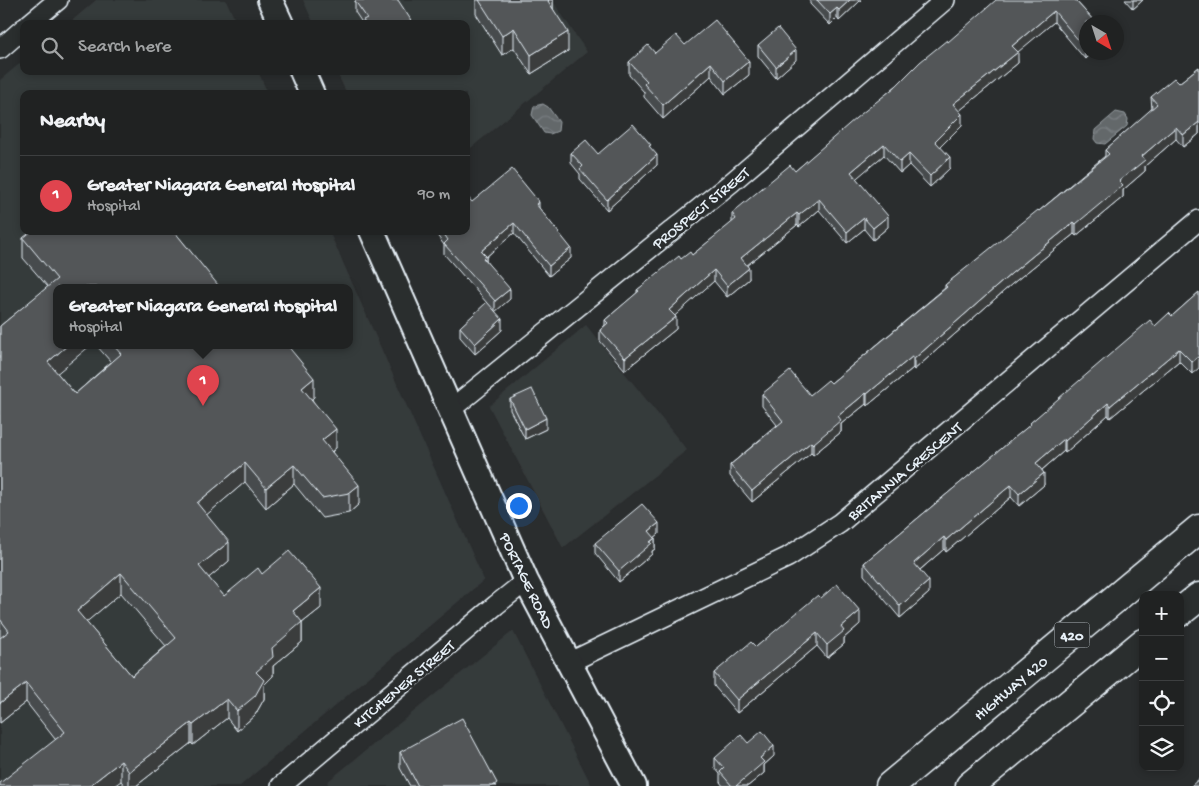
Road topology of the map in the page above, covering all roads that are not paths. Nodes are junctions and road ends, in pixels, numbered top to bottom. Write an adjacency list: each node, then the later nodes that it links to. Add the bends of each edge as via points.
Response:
1 (58, 0): 4 (street)
2 (270, 0): 5 (street)
3 (945, 0): 12 (street, PROSPECT STREET, via 732,182)
4 (34, 20)
5 (279, 20)
6 (20, 32): 7 (street)
7 (0, 49)
8 (304, 75): 9 (street)
9 (310, 90)
10 (1199, 220): 18 (street, BRITANNIA CRESCENT, via 840,523 788,557)
11 (374, 235): 12 (street, PORTAGE ROAD)
12 (451, 408): 14 (street, PORTAGE ROAD)
13 (1199, 529): 21 (highway, HIGHWAY 420 / 420)
14 (526, 581): 18 (street, PORTAGE ROAD); 19 (street, KITCHENER STREET)
15 (1199, 597): 16 (highway)
16 (1184, 609)
17 (1139, 646): 22 (highway)
18 (570, 662): 20 (street, PORTAGE ROAD)
19 (281, 786)
20 (634, 786)
21 (890, 786)
22 (970, 786)

